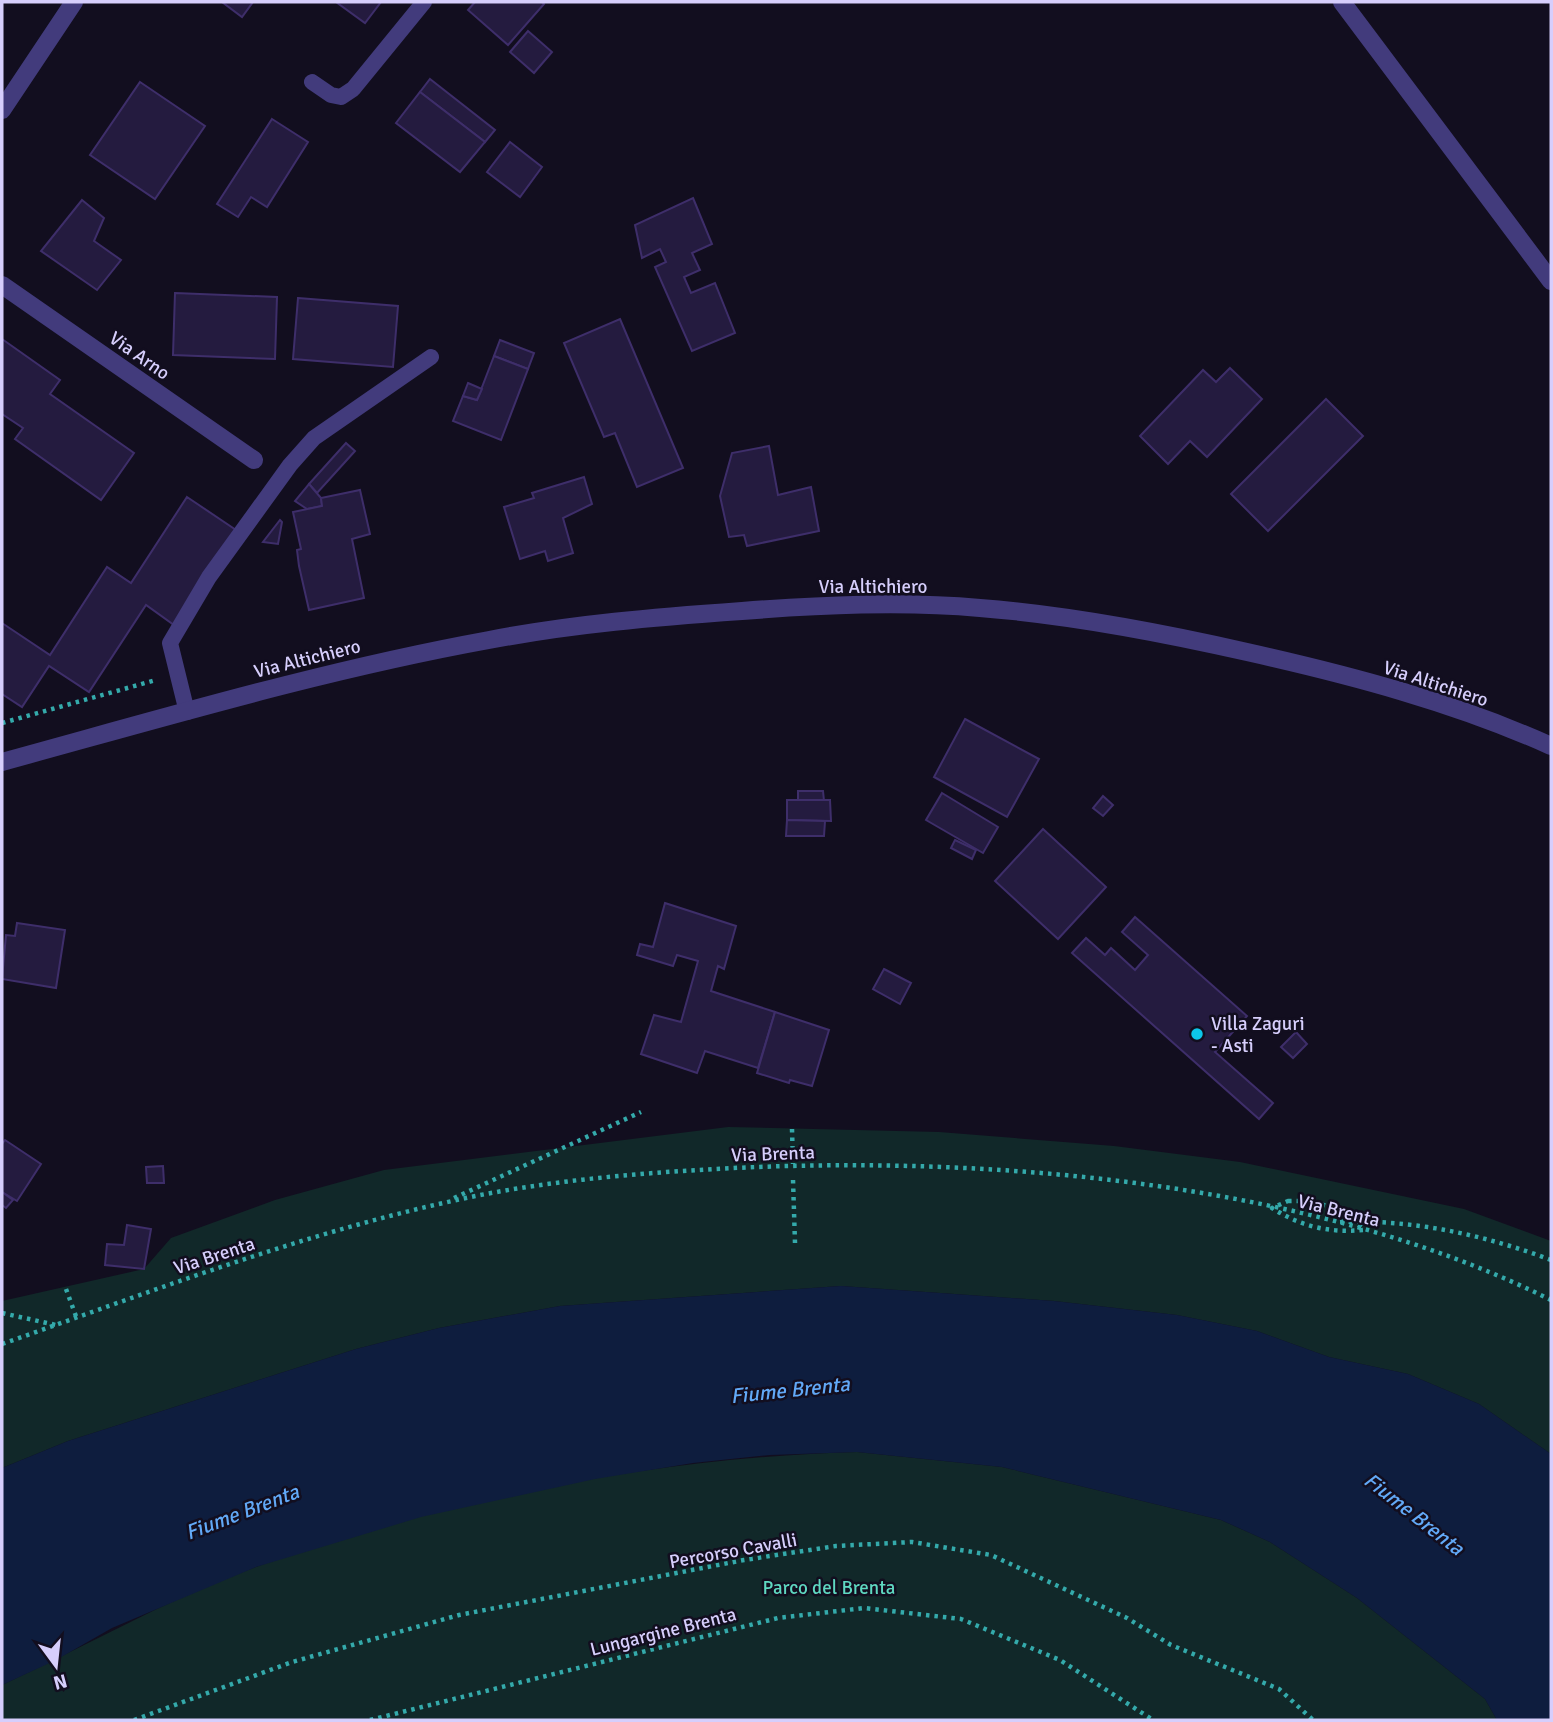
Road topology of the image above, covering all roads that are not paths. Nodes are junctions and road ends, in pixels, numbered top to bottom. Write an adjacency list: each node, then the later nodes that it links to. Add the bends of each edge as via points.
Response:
1 (74, 2): 5 (street)
2 (424, 2): 4 (lane, via 353,89 341,97)
3 (1342, 2): 6 (street)
4 (312, 82)
5 (2, 110)
6 (1551, 281)
7 (2, 285): 9 (street, Via Arno)
8 (430, 357): 10 (lane, via 314,438 209,577 170,643)
9 (254, 460)
10 (187, 712): 11 (street, Via Altichiero, via 374,663 578,626 833,605 978,607 1127,625 1331,671); 12 (street, Via Altichiero)
11 (1551, 746)
12 (2, 762)

